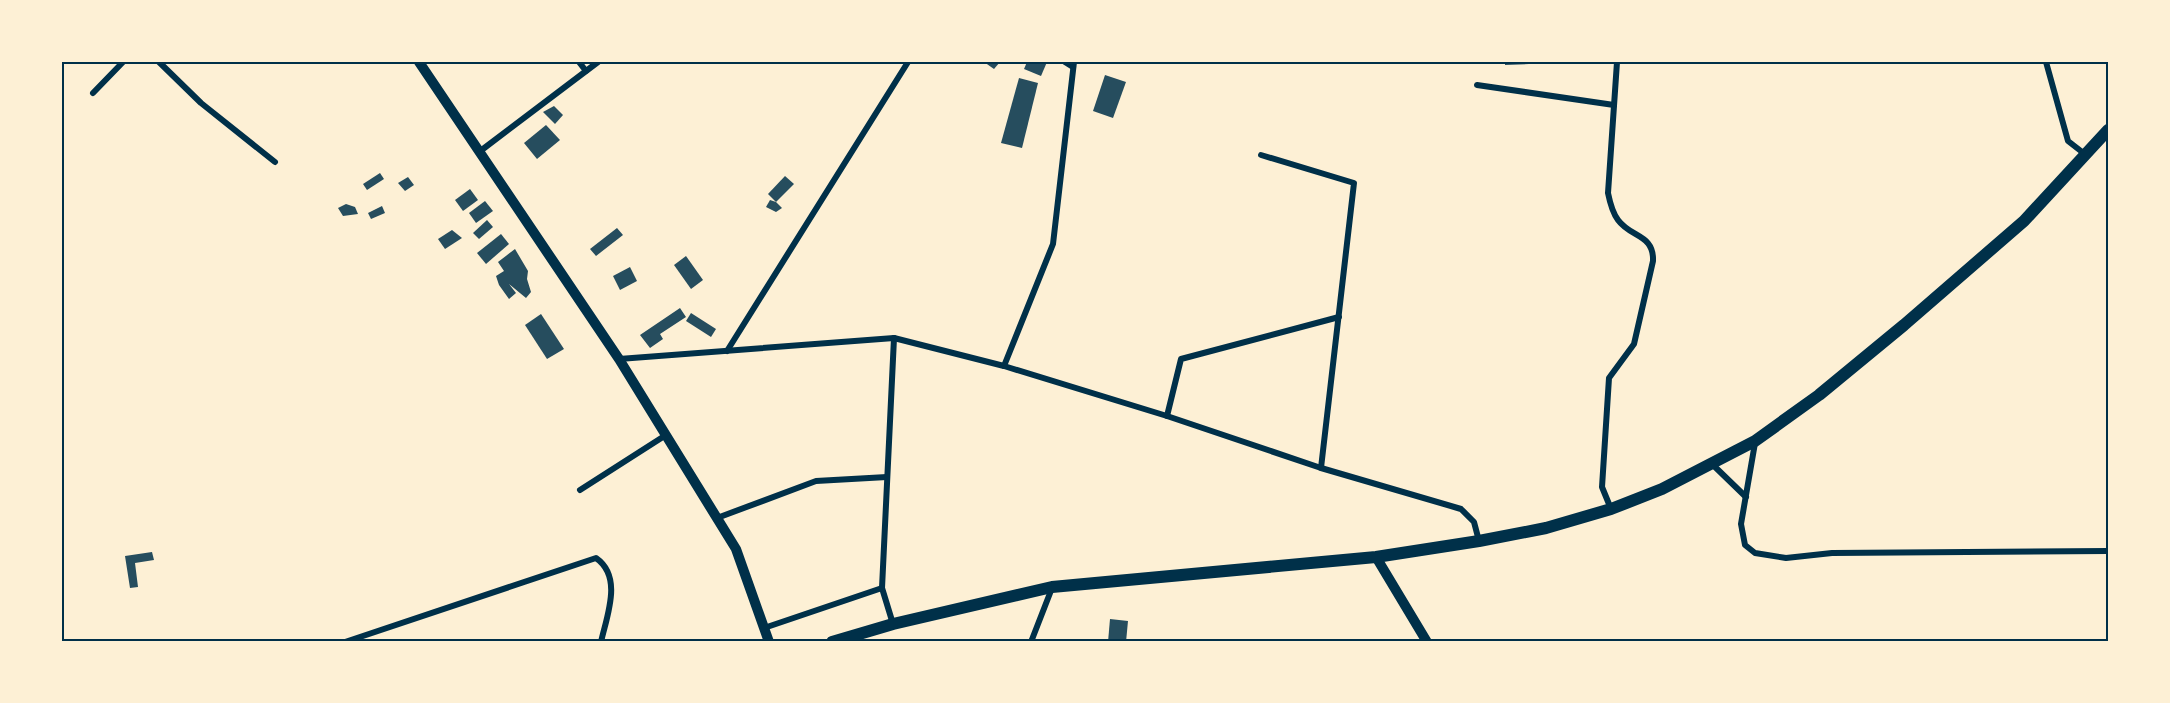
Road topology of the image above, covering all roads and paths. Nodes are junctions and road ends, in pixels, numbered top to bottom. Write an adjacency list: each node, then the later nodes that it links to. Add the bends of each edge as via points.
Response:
1 (123, 62): 13 (street)
2 (159, 62): 19 (street, via 201,103)
3 (419, 62): 16 (street)
4 (579, 62): 11 (street)
5 (598, 62): 11 (street)
6 (908, 62): 22 (street)
7 (1065, 62): 10 (street)
8 (1617, 62): 14 (street)
9 (2046, 62): 18 (street, via 2068,141)
10 (1073, 64): 24 (street, via 1053,244)
11 (586, 71): 16 (street)
12 (1477, 85): 14 (street)
13 (93, 93)
14 (1614, 105): 33 (street, via 1608,193 1611,208 1623,226 1651,244 1654,251 1634,344 1609,378 1602,487)
15 (2109, 130): 18 (main road)
16 (479, 152): 23 (street)
17 (1261, 155): 20 (street, via 1354,183)
18 (2087, 155): 27 (main road, via 2024,221 1913,317)
19 (275, 162)
20 (1339, 317): 25 (street, via 1180,360); 29 (street)
21 (894, 339): 22 (street); 24 (street); 30 (street)
22 (727, 351): 23 (street)
23 (619, 358): 26 (street)
24 (1004, 366): 25 (street)
25 (1167, 416): 29 (street)
26 (666, 435): 31 (street); 34 (street)
27 (1755, 441): 28 (main road); 32 (street)
28 (1712, 464): 32 (street); 33 (main road)
29 (1321, 468): 35 (street, via 1461,509 1474,522)
30 (887, 477): 34 (street, via 816,481); 39 (street)
31 (580, 490)
32 (1746, 497): 36 (street, via 1741,524 1746,545 1755,553 1786,558 1832,554)
33 (1611, 509): 35 (main road, via 1546,528)
34 (717, 518): 41 (street, via 736,549)
35 (1479, 541): 37 (main road)
36 (2109, 551)
37 (1376, 557): 38 (main road); 47 (street)
38 (1052, 587): 40 (main road); 46 (street)
39 (882, 588): 40 (street); 41 (street)
40 (893, 624): 45 (main road)
41 (764, 628): 44 (street)
42 (345, 642): 43 (street, via 597,558 611,574 610,603)
43 (601, 642)
44 (769, 642)
45 (832, 642)
46 (1030, 642)
47 (1427, 642)

